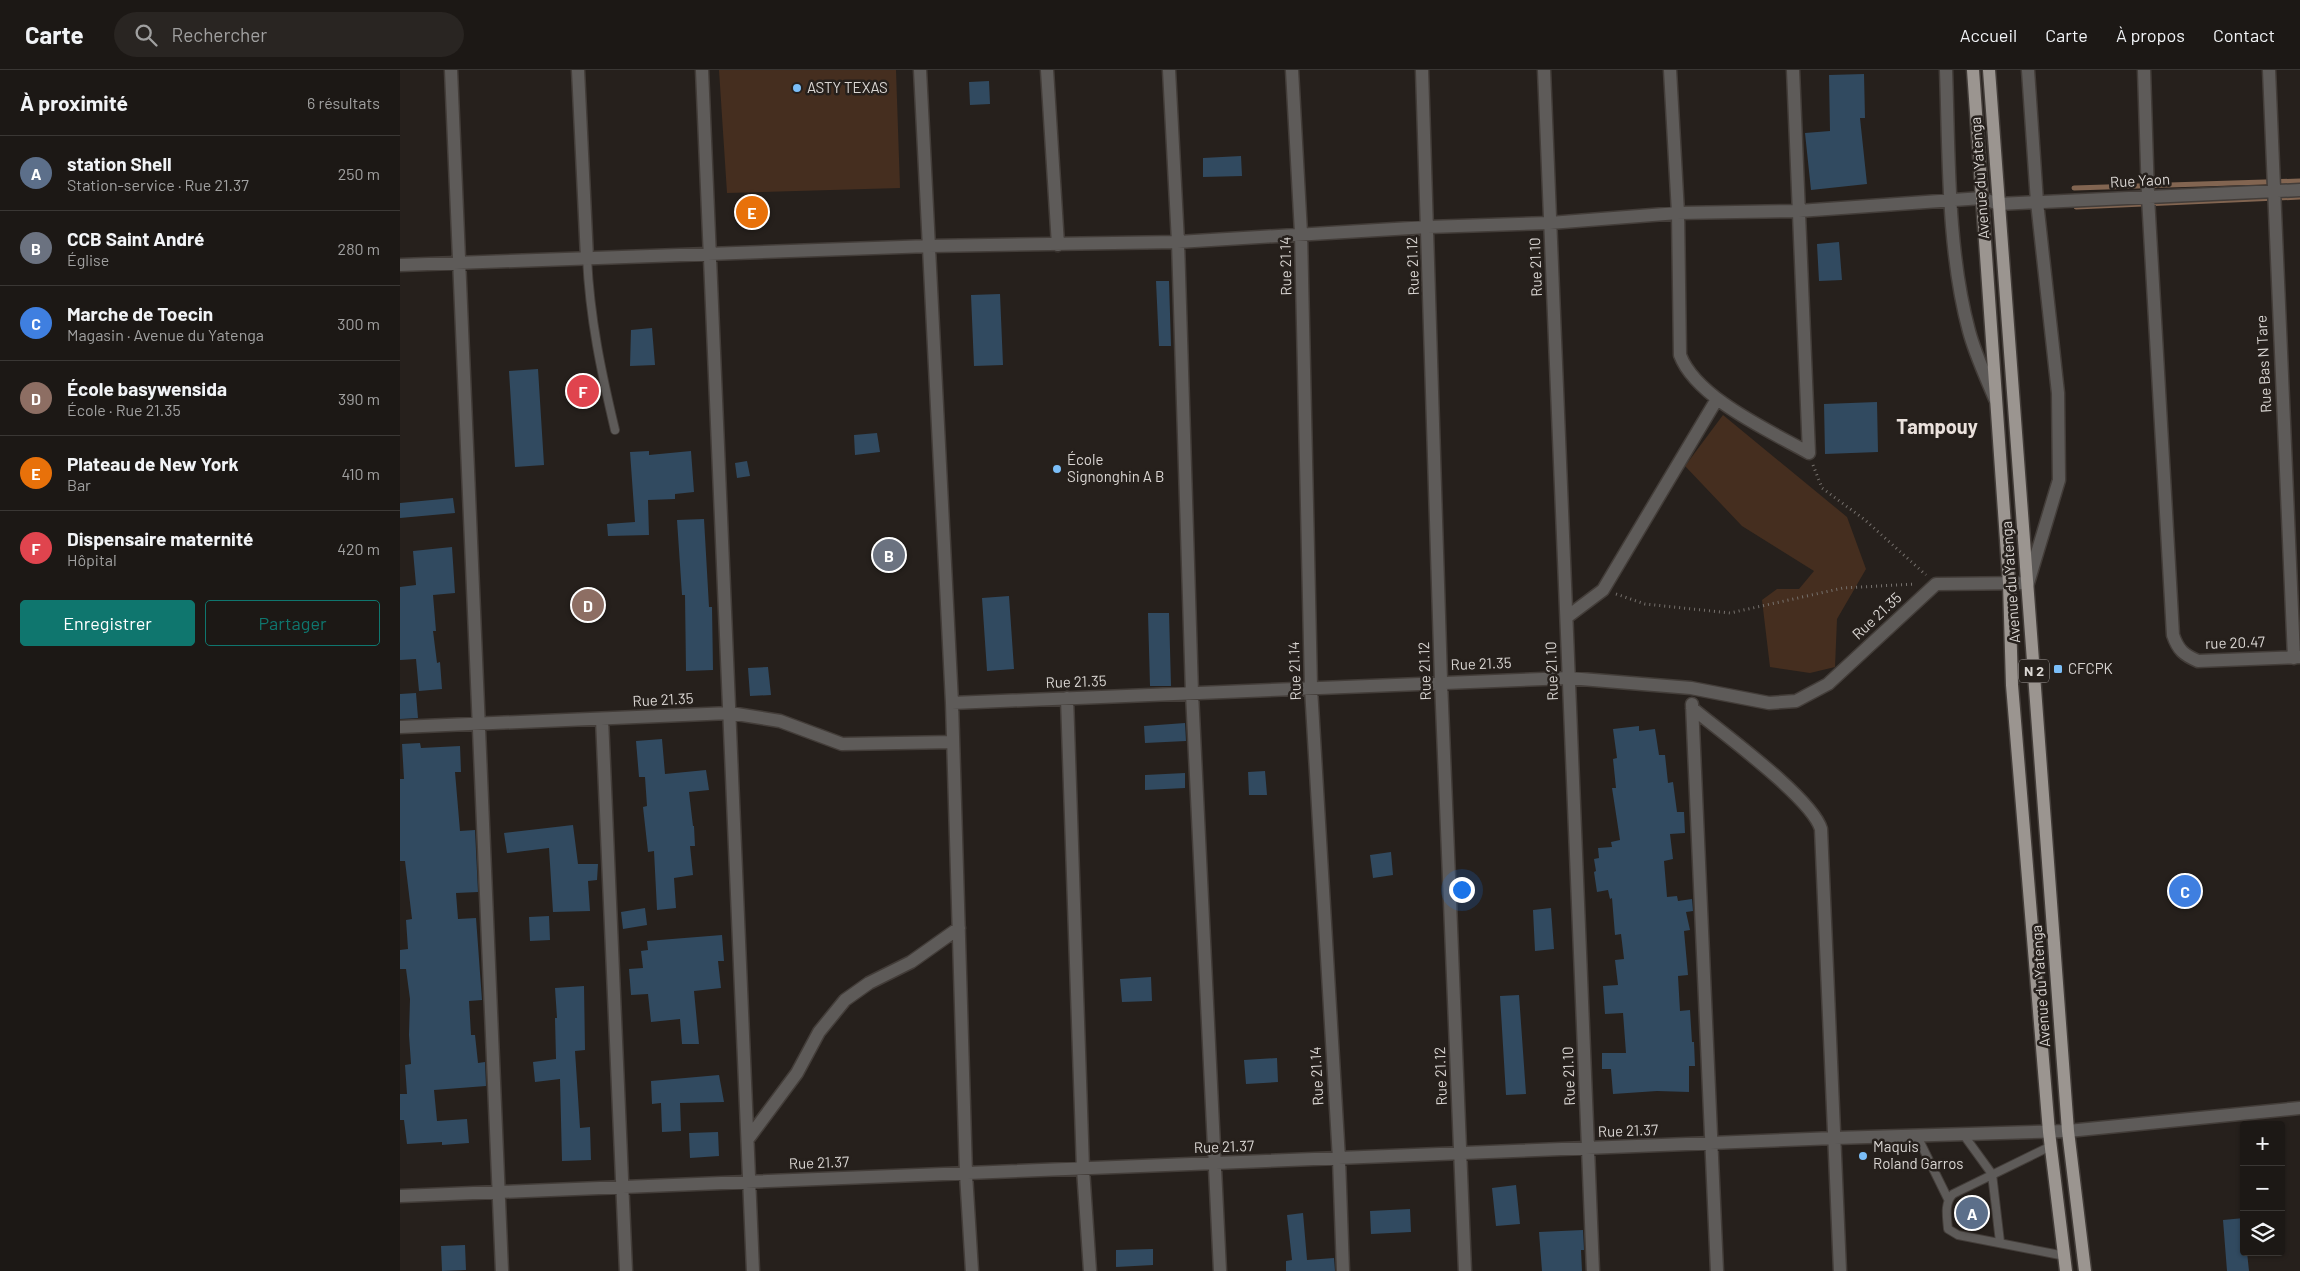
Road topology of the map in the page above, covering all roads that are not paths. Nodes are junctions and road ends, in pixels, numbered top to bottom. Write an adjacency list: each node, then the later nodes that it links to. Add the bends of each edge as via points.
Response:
1 (451, 70): 35 (street)
2 (578, 70): 34 (street)
3 (702, 70): 33 (street)
4 (920, 70): 32 (street)
5 (1047, 70): 31 (street)
6 (1170, 70): 30 (street)
7 (1292, 70): 29 (street, Rue 21.14)
8 (1422, 70): 28 (street, Rue 21.12)
9 (1544, 70): 27 (street, Rue 21.10)
10 (1670, 70): 26 (street)
11 (1793, 70): 25 (street)
12 (1946, 70): 22 (street)
13 (1973, 70): 21 (main road, Avenue du Yatenga / N 2)
14 (1989, 70): 24 (main road, Avenue du Yatenga / N 2)
15 (2028, 70): 23 (street)
16 (2144, 70): 20 (street)
17 (2269, 70): 19 (street, Rue Bas N Tare)
18 (2300, 190): 19 (street, Rue Yaon)
19 (2273, 191): 20 (street, Rue Yaon); 43 (street, Rue Bas N Tare)
20 (2148, 197): 23 (street, Rue Yaon); 43 (street, rue 20.47, via 2173,636 2185,655 2198,661)
21 (1982, 198): 22 (street); 24 (street, Rue Yaon); 38 (main road, Avenue du Yatenga / N 2)
22 (1952, 200): 25 (street); 38 (street, via 1958,274 1969,332)
23 (2037, 202): 24 (street, Rue Yaon); 41 (street, via 2058,393 2059,480)
24 (1998, 204): 41 (main road, Avenue du Yatenga / N 2)
25 (1799, 210): 26 (street); 37 (street, via 1809,452)
26 (1678, 213): 27 (street); 37 (street, via 1680,355 1684,367)
27 (1550, 223): 28 (street); 42 (street, Rue 21.10)
28 (1428, 227): 29 (street); 45 (street, Rue 21.12)
29 (1301, 233): 30 (street); 46 (street, Rue 21.14)
30 (1178, 242): 31 (street); 48 (street)
31 (1058, 244): 32 (street)
32 (930, 246): 33 (street); 50 (street)
33 (710, 254): 34 (street); 52 (street)
34 (587, 258): 35 (street); 39 (lane, via 597,356)
35 (460, 264): 36 (street); 54 (street)
36 (400, 265)
37 (1717, 400): 42 (street, via 1603,590)
38 (1997, 403): 40 (main road, Avenue du Yatenga / N 2)
39 (615, 430)
40 (2009, 583): 41 (street); 47 (street, Rue 21.35, via 1936,584 1828,684 1796,702 1769,703); 60 (main road, Avenue du Yatenga / N 2, via 2012,685)
41 (2028, 583): 59 (main road, Avenue du Yatenga / N 2)
42 (1567, 617): 44 (street, Rue 21.10)
43 (2297, 657)
44 (1569, 678): 45 (street, Rue 21.35); 47 (street, Rue 21.35); 67 (street, Rue 21.10)
45 (1442, 682): 46 (street, Rue 21.35); 68 (street, Rue 21.12)
46 (1311, 688): 48 (street, Rue 21.35); 69 (street, Rue 21.14)
47 (1691, 688): 51 (street)
48 (1192, 693): 49 (street, Rue 21.35); 70 (street)
49 (1067, 698): 50 (street, Rue 21.35); 71 (street)
50 (952, 703): 56 (street)
51 (1692, 708): 63 (street, via 1793,791 1819,822); 65 (street)
52 (730, 713): 53 (street, Rue 21.35); 56 (street, Rue 21.35, via 780,721 842,744); 64 (street)
53 (602, 719): 54 (street, Rue 21.35); 75 (street)
54 (479, 724): 55 (street, Rue 21.35); 76 (street)
55 (400, 727)
56 (953, 742): 57 (street)
57 (959, 928): 64 (street, via 911,962 844,1000 819,1032 797,1073); 72 (street)
58 (2300, 1108): 59 (street, Rue 21.37)
59 (2068, 1131): 60 (street, Rue 21.37); 93 (main road, Avenue du Yatenga / N 2)
60 (2049, 1132): 61 (street, Rue 21.37); 66 (main road, Avenue du Yatenga / N 2)
61 (1963, 1134): 62 (street, Rue 21.37); 73 (lane)
62 (1917, 1136): 63 (street, Rue 21.37); 78 (lane)
63 (1835, 1138): 65 (street, Rue 21.37); 91 (street)
64 (748, 1139): 74 (street)
65 (1712, 1144): 67 (street, Rue 21.37); 90 (street)
66 (2051, 1146): 73 (lane); 80 (main road, Avenue du Yatenga / N 2)
67 (1588, 1149): 68 (street, Rue 21.37); 89 (street, Rue 21.10)
68 (1460, 1154): 69 (street, Rue 21.37); 88 (street, Rue 21.12)
69 (1338, 1159): 70 (street, Rue 21.37); 87 (street, Rue 21.14)
70 (1215, 1164): 71 (street, Rue 21.37); 86 (street)
71 (1083, 1169): 72 (street, Rue 21.37); 85 (street)
72 (966, 1174): 74 (street, Rue 21.37); 84 (street)
73 (1992, 1174): 78 (lane); 79 (lane)
74 (750, 1182): 75 (street, Rue 21.37); 83 (street)
75 (623, 1186): 76 (street, Rue 21.37); 82 (street)
76 (499, 1192): 77 (street, Rue 21.37); 81 (street)
77 (400, 1196)
78 (1948, 1199): 79 (lane, via 1948,1229 1951,1232)
79 (2000, 1242): 80 (lane)
80 (2065, 1256): 92 (main road, Avenue du Yatenga / N 2)
81 (502, 1271)
82 (626, 1271)
83 (753, 1271)
84 (972, 1271)
85 (1090, 1271)
86 (1220, 1271)
87 (1343, 1271)
88 (1465, 1271)
89 (1593, 1271)
90 (1717, 1271)
91 (1840, 1271)
92 (2066, 1271)
93 (2085, 1271)

